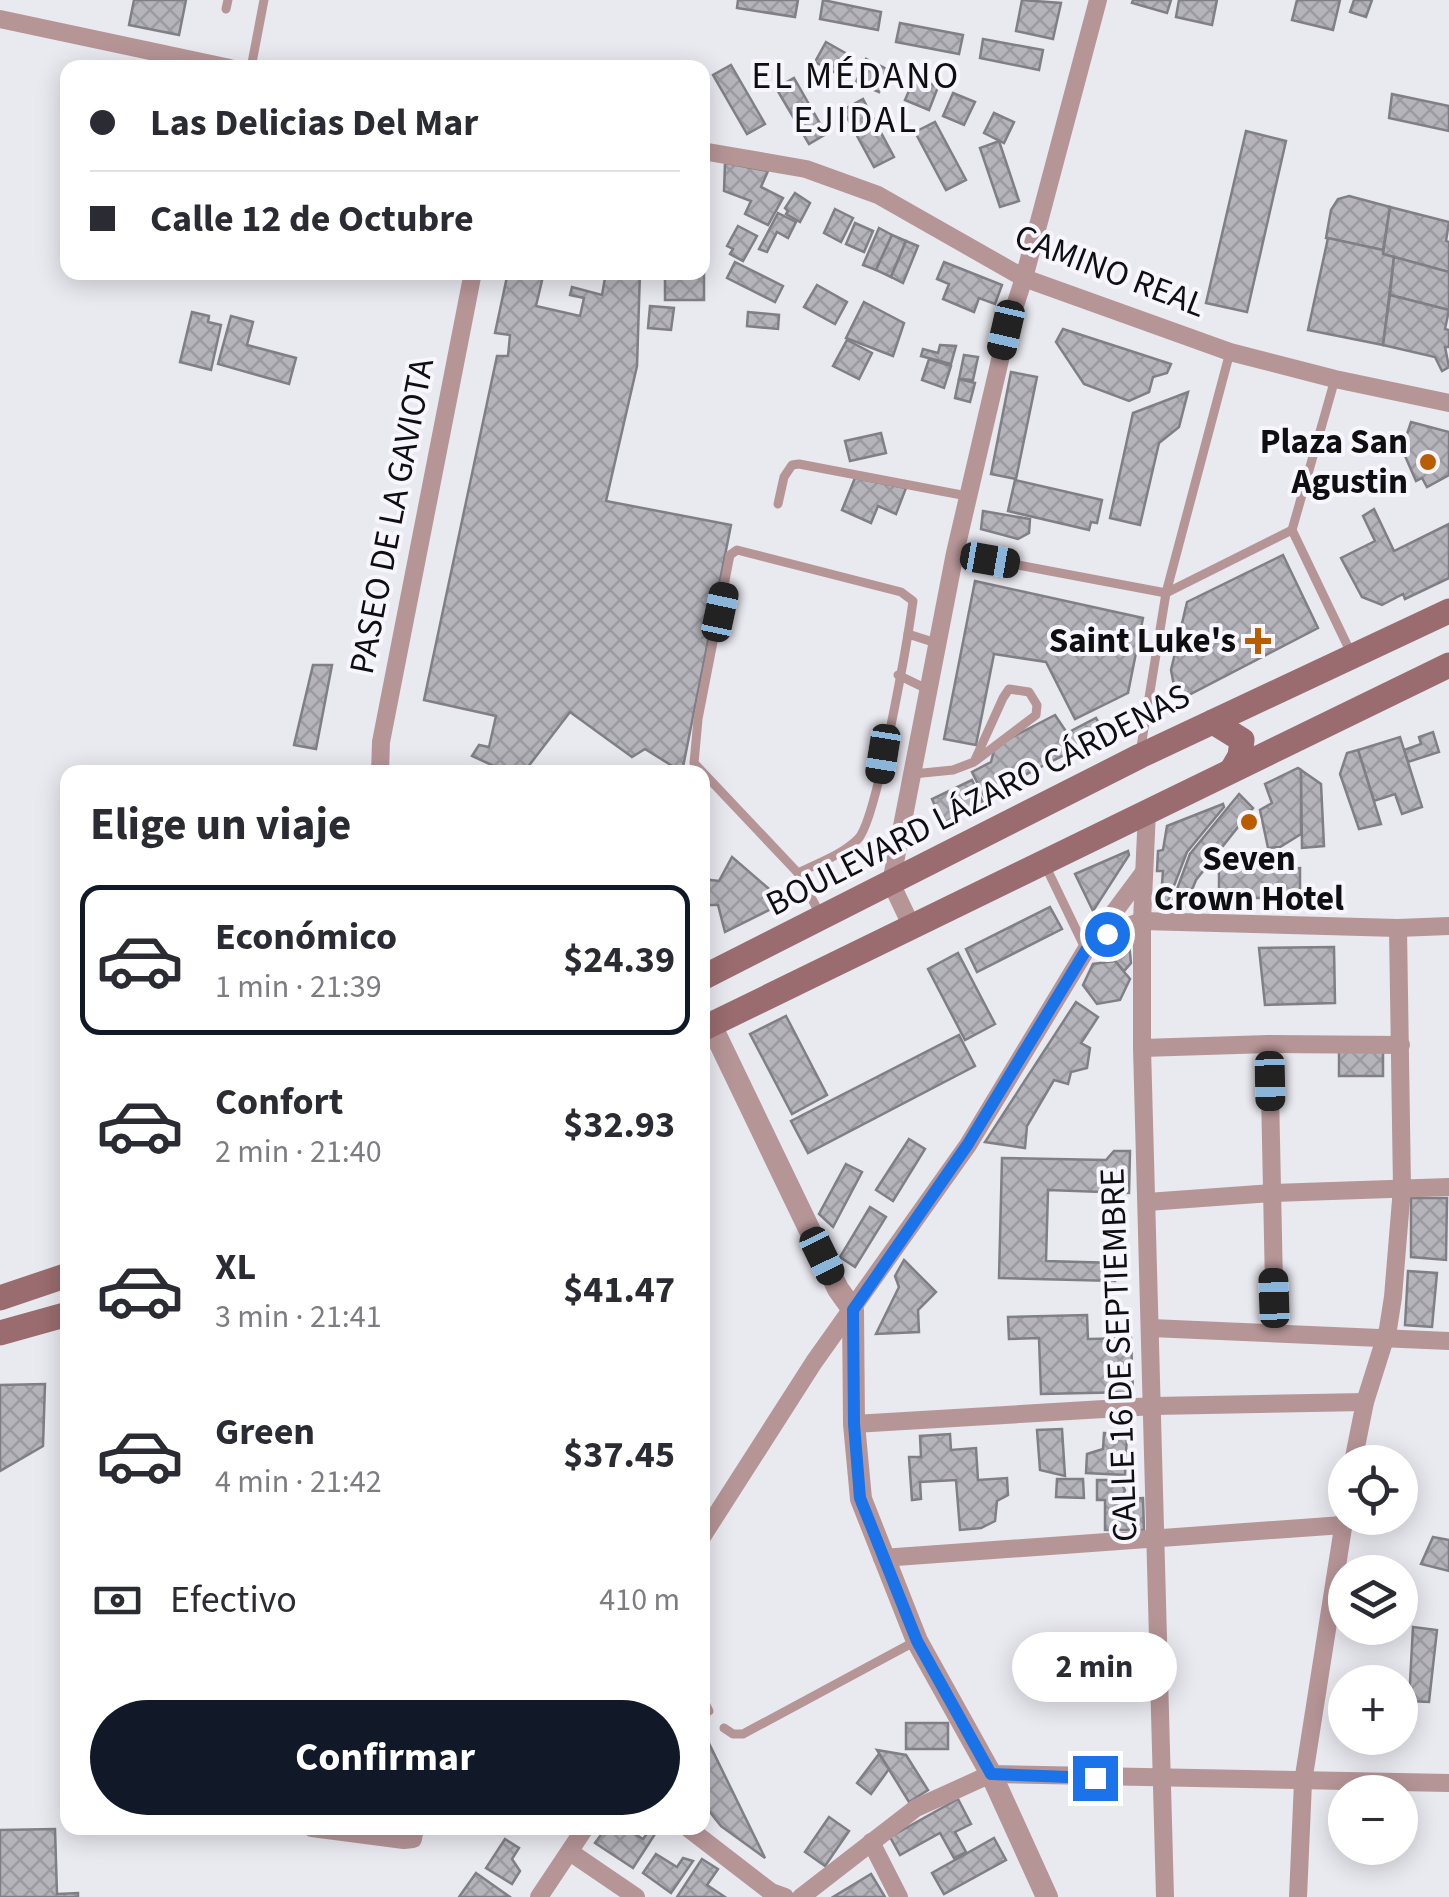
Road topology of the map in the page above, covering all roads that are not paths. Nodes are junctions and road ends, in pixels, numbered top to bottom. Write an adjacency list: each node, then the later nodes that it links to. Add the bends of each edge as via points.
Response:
1 (264, 0): 5 (lane)
2 (1098, 0): 7 (street)
3 (0, 19): 4 (street)
4 (192, 60)
5 (252, 60)
6 (710, 152): 7 (street, CAMINO REAL, via 806,168 878,196)
7 (1024, 278): 9 (street, CAMINO REAL); 12 (street)
8 (471, 280): 27 (street, PASEO DE LA GAVIOTA)
9 (1230, 352): 10 (street, CAMINO REAL); 16 (lane)
10 (1335, 380): 11 (street, CAMINO REAL); 14 (lane)
11 (1449, 404)
12 (967, 496): 13 (lane, via 799,464 784,477); 15 (street)
13 (778, 504)
14 (1292, 530): 16 (lane); 20 (lane)
15 (955, 553): 16 (lane); 19 (street)
16 (1166, 593): 25 (lane)
17 (1449, 610): 20 (main road, BOULEVARD LÁZARO CÁRDENAS)
18 (908, 634): 19 (lane); 22 (lane); 28 (lane, via 912,601 900,592 736,550 698,719)
19 (936, 643): 23 (street)
20 (1352, 656): 24 (main road, BOULEVARD LÁZARO CÁRDENAS)
21 (1449, 665): 29 (main road)
22 (898, 674): 23 (lane); 34 (lane, via 876,800 862,837)
23 (927, 688): 30 (street)
24 (1214, 722): 25 (main road, BOULEVARD LÁZARO CÁRDENAS); 29 (main road, via 1242,740)
25 (1140, 756): 36 (main road, BOULEVARD LÁZARO CÁRDENAS)
26 (974, 762): 26 (lane, via 1002,698 1010,690 1029,692 1036,714); 30 (lane)
27 (380, 765)
28 (696, 765)
29 (1233, 768): 32 (main road)
30 (913, 774): 36 (street)
31 (710, 780): 34 (lane)
32 (1147, 811): 33 (main road); 35 (street, CALLE 16 DE SEPTIEMBRE)
33 (1044, 862): 39 (main road); 42 (lane)
34 (798, 872): 37 (lane)
35 (1144, 872): 38 (street, CALLE 16 DE SEPTIEMBRE); 42 (street)
36 (891, 883): 37 (main road, BOULEVARD LÁZARO CÁRDENAS); 39 (street)
37 (822, 917): 43 (main road, BOULEVARD LÁZARO CÁRDENAS)
38 (1142, 921): 41 (street); 42 (street); 48 (street, CALLE 16 DE SEPTIEMBRE)
39 (912, 925): 44 (main road)
40 (1449, 926): 41 (street)
41 (1398, 928): 47 (street)
42 (1086, 950): 57 (street, via 968,1144)
43 (710, 974)
44 (710, 1026)
45 (710, 1033): 57 (street)
46 (1269, 1044): 47 (street); 48 (street); 51 (street)
47 (1401, 1046): 50 (street)
48 (1142, 1048): 52 (street, CALLE 16 DE SEPTIEMBRE)
49 (1449, 1187): 50 (street)
50 (1402, 1188): 51 (street); 62 (street)
51 (1272, 1193): 52 (street); 61 (street)
52 (1147, 1202): 59 (street, CALLE 16 DE SEPTIEMBRE)
53 (60, 1264): 55 (main road)
54 (60, 1279): 56 (main road)
55 (0, 1281)
56 (0, 1298)
57 (853, 1310): 66 (street); 69 (street)
58 (60, 1316): 60 (main road)
59 (1151, 1328): 61 (street); 65 (street, CALLE 16 DE SEPTIEMBRE)
60 (0, 1333)
61 (1275, 1333): 62 (street)
62 (1386, 1340): 63 (street); 64 (street)
63 (1449, 1341)
64 (1365, 1402): 65 (street); 67 (street)
65 (1154, 1406): 66 (street); 71 (street, CALLE 16 DE SEPTIEMBRE)
66 (854, 1424): 72 (street, via 860,1498)
67 (1356, 1445)
68 (1328, 1521): 71 (street)
69 (710, 1524)
70 (1342, 1535): 77 (street)
71 (1158, 1536): 72 (street); 76 (street, CALLE 16 DE SEPTIEMBRE)
72 (882, 1558): 73 (street)
73 (917, 1641): 74 (lane, via 743,1734); 75 (street)
74 (724, 1728)
75 (991, 1774): 76 (street); 83 (street, via 916,1808); 90 (street)
76 (1164, 1780): 77 (street); 91 (street, CALLE 16 DE SEPTIEMBRE)
77 (1303, 1782): 78 (street); 92 (street)
78 (1449, 1783)
79 (366, 1835): 80 (street)
80 (413, 1835)
81 (581, 1835): 84 (street)
82 (697, 1835): 87 (street)
83 (871, 1842): 88 (street); 89 (street)
84 (570, 1852): 85 (street); 86 (street)
85 (539, 1897)
86 (636, 1897)
87 (785, 1897)
88 (801, 1897)
89 (899, 1897)
90 (1047, 1897)
91 (1166, 1897)
92 (1298, 1897)

